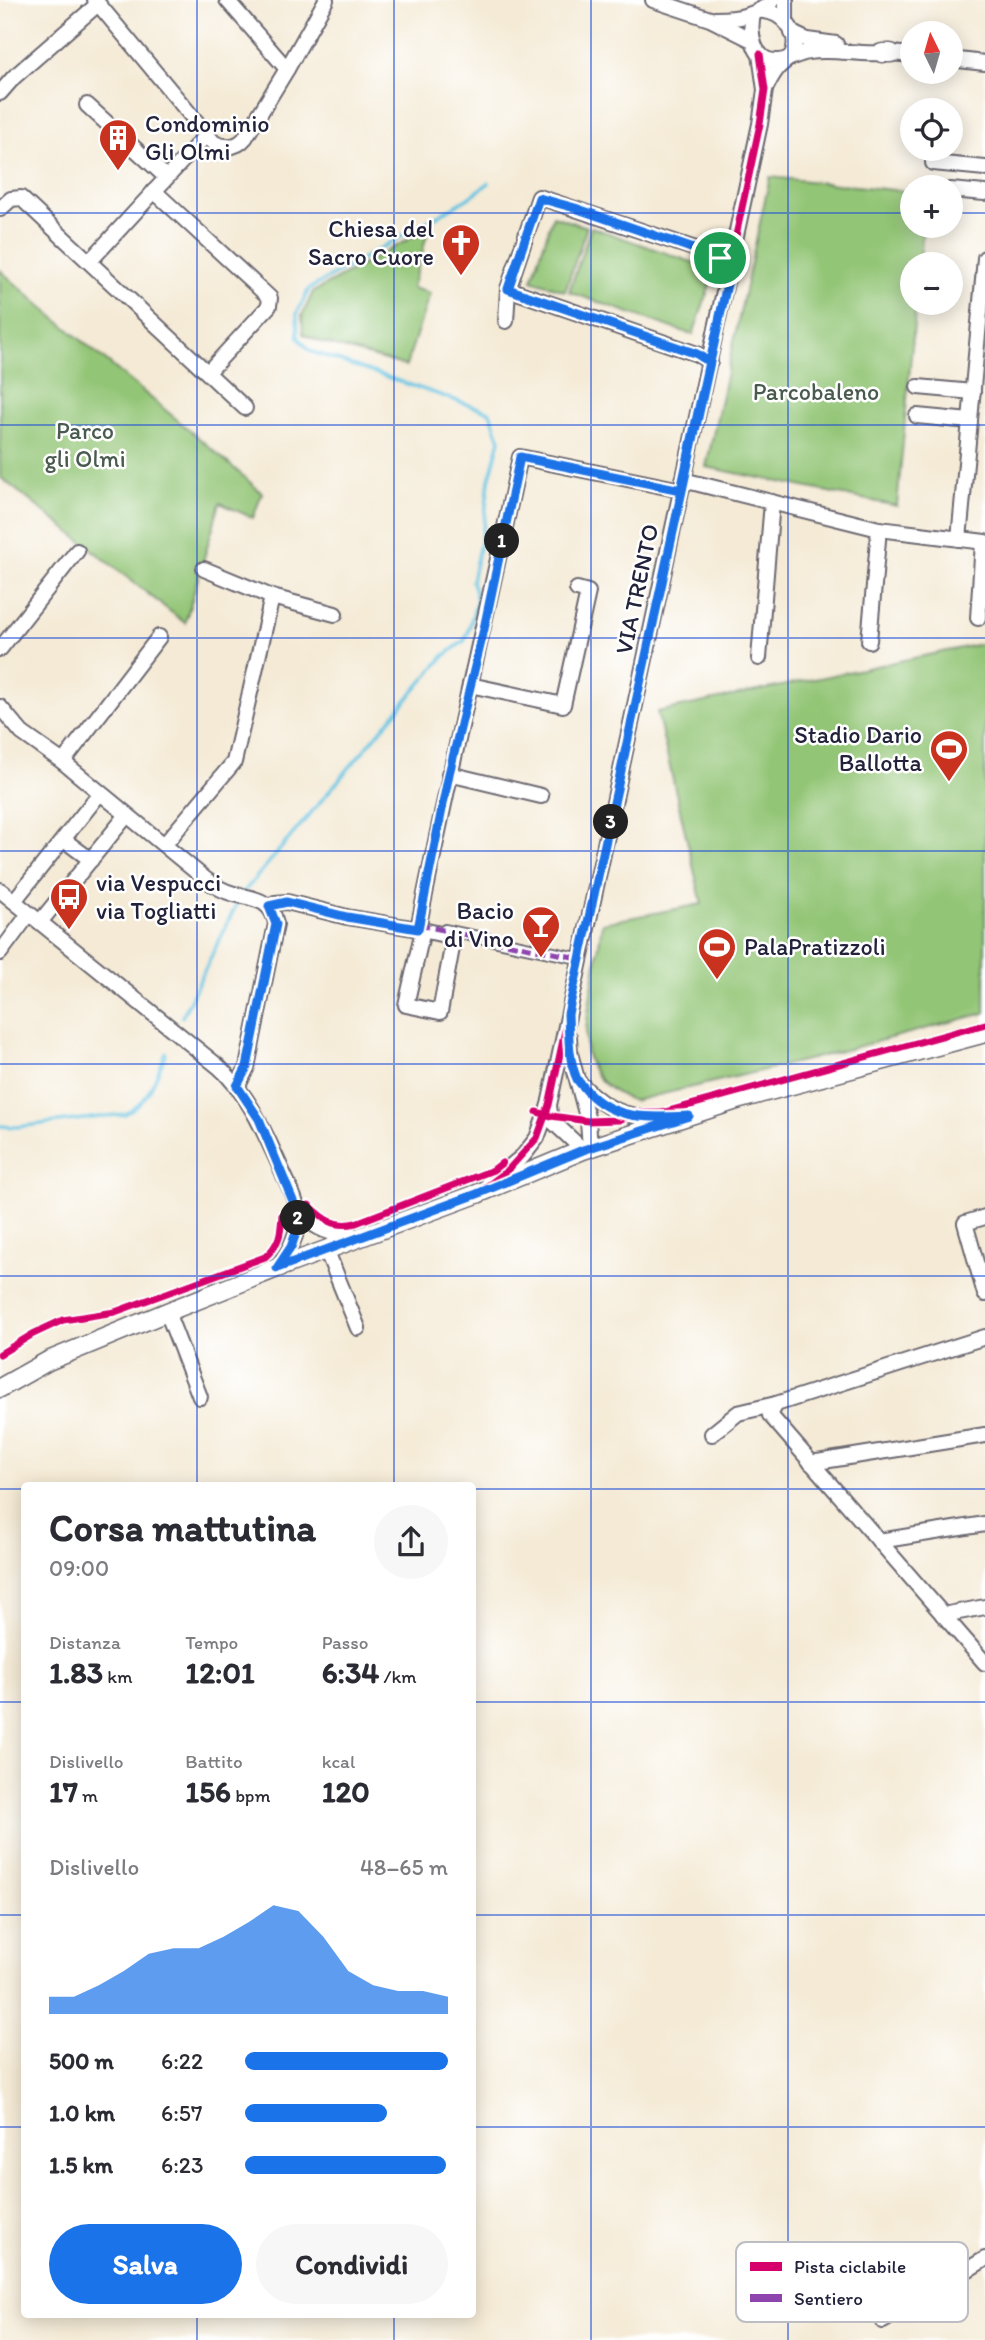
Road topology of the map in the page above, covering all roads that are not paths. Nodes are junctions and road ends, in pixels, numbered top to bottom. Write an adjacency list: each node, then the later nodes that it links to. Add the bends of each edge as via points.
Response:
1 (227, 0): 16 (street)
2 (327, 0): 16 (street)
3 (653, 0): 7 (street)
4 (786, 0): 8 (street)
5 (97, 2): 18 (street); 20 (street)
6 (763, 8): 7 (street); 8 (street); 9 (street, via 750,26)
7 (710, 19): 9 (street)
8 (789, 27): 10 (street, via 807,40); 13 (street, via 793,53)
9 (752, 40): 11 (street)
10 (886, 53): 12 (street); 13 (street, via 810,51)
11 (760, 54): 13 (street, via 771,61); 17 (street)
12 (900, 54)
13 (786, 60): 17 (street)
14 (963, 60): 15 (street)
15 (985, 62)
16 (287, 69): 20 (street, via 247,132)
17 (765, 90): 30 (street, VIA TRENTO)
18 (0, 93)
19 (88, 105): 23 (street)
20 (207, 134): 23 (street)
21 (933, 163): 22 (street)
22 (985, 168)
23 (166, 177): 24 (street)
24 (154, 191): 29 (street); 34 (street, via 270,298 269,306)
25 (963, 191): 26 (street)
26 (985, 193)
27 (0, 209): 29 (street, via 11,199 21,198)
28 (985, 258): 36 (street)
29 (90, 261): 34 (street)
30 (732, 261): 31 (street, via 539,198); 33 (street, VIA TRENTO)
31 (508, 289): 32 (street); 33 (street)
32 (506, 321)
33 (709, 362): 40 (street, VIA TRENTO)
34 (208, 372): 37 (street)
35 (918, 387): 36 (street)
36 (973, 392): 39 (street)
37 (246, 408)
38 (917, 416): 39 (street)
39 (970, 421): 43 (street)
40 (682, 485): 41 (street); 55 (street, via 520,457); 72 (street, VIA TRENTO)
41 (772, 502): 42 (street); 54 (street)
42 (879, 529): 43 (street); 52 (street)
43 (959, 539): 44 (street)
44 (984, 542): 50 (street)
45 (77, 551): 53 (street)
46 (204, 569): 48 (street)
47 (577, 589): 55 (street, via 588,592 563,705)
48 (272, 597): 49 (street); 63 (street, via 234,762)
49 (335, 614)
50 (978, 618)
51 (159, 636): 57 (street)
52 (869, 641)
53 (0, 649)
54 (759, 658)
55 (470, 685): 58 (street)
56 (0, 707): 57 (street, via 22,733)
57 (63, 762): 59 (street)
58 (449, 774): 60 (street); 69 (street)
59 (100, 793): 61 (street); 62 (street)
60 (541, 796)
61 (127, 815): 63 (street); 64 (street)
62 (64, 840): 64 (street); 66 (street)
63 (165, 844): 67 (street, via 215,887)
64 (91, 860): 68 (street)
65 (0, 890): 66 (street)
66 (14, 901): 68 (street)
67 (269, 906): 69 (street, via 287,902); 75 (street, via 276,924 247,1067)
68 (35, 918): 70 (street); 75 (street)
69 (420, 928): 69 (street, via 454,937 440,1012 406,1005); 71 (street)
70 (0, 953)
71 (573, 957)
72 (568, 1014): 74 (street, VIA TRENTO); 76 (street, VIA TRENTO)
73 (985, 1033): 77 (street)
74 (577, 1080): 77 (street, via 594,1098 634,1117); 78 (street, VIA TRENTO, via 588,1121)
75 (237, 1086): 80 (street, via 259,1119)
76 (549, 1105): 78 (street, via 551,1120); 79 (street, VIA TRENTO, via 537,1138 507,1171)
77 (689, 1116): 78 (street)
78 (587, 1149): 79 (street)
79 (477, 1194): 84 (street)
80 (298, 1213): 82 (street); 83 (street)
81 (985, 1217): 87 (street, via 965,1223)
82 (311, 1223): 84 (street, via 330,1234); 85 (street)
83 (296, 1233): 85 (street, via 304,1245); 86 (street)
84 (360, 1237): 85 (street)
85 (320, 1252): 86 (street); 89 (street)
86 (277, 1268): 88 (street)
87 (985, 1294)
88 (167, 1312): 91 (street, via 48,1361); 92 (street)
89 (358, 1328)
90 (985, 1336): 93 (street)
91 (0, 1388)
92 (200, 1397)
93 (776, 1404): 94 (street, via 738,1413); 96 (street, via 770,1415)
94 (712, 1434)
95 (985, 1435): 96 (street)
96 (811, 1463): 98 (street)
97 (985, 1524): 98 (street)
98 (879, 1541): 100 (street)
99 (985, 1607): 100 (street)
100 (943, 1615): 101 (street)
101 (985, 1663)
102 (985, 2259): 103 (street)
103 (968, 2269)

